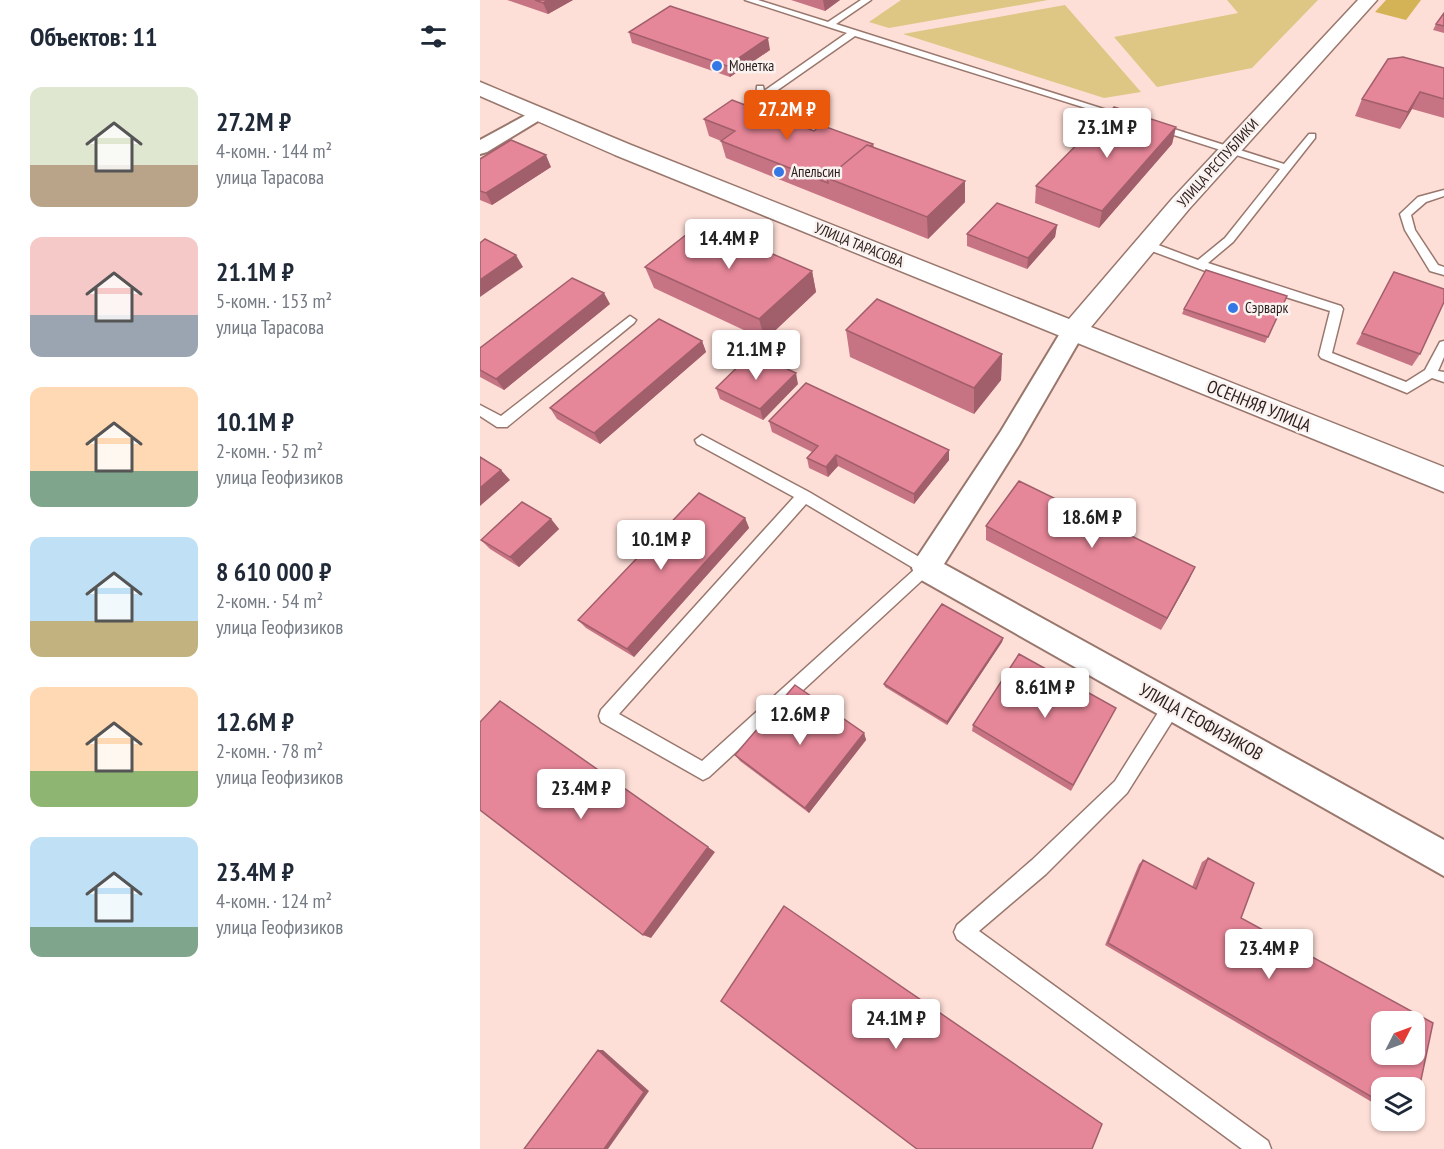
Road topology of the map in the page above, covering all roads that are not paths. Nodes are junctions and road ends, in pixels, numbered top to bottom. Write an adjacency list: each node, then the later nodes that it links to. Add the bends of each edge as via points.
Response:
1 (748, 0): 4 (lane)
2 (867, 0): 4 (lane)
3 (1368, 0): 13 (street, УЛИЦА РЕСПУБЛИКИ)
4 (829, 25): 5 (lane)
5 (852, 34): 6 (lane, via 759,99); 9 (lane)
6 (760, 87)
7 (480, 88): 8 (street, УЛИЦА ТАРАСОВА)
8 (537, 114): 12 (street); 20 (street, УЛИЦА ТАРАСОВА)
9 (1137, 121)
10 (1149, 124): 13 (lane)
11 (1312, 136): 14 (lane)
12 (480, 148)
13 (1229, 149): 14 (lane); 16 (street, УЛИЦА РЕСПУБЛИКИ)
14 (1286, 168): 17 (lane, via 1229,240)
15 (1444, 193): 18 (lane, via 1431,194 1405,214 1410,230 1434,268)
16 (1145, 244): 17 (lane); 20 (street, УЛИЦА РЕСПУБЛИКИ)
17 (1200, 264): 22 (lane, via 1337,309 1325,355 1407,388)
18 (1444, 271)
19 (630, 320): 24 (lane, via 502,423)
20 (1073, 332): 26 (street, ОСЕННЯЯ УЛИЦА); 28 (street)
21 (1444, 345): 22 (lane)
22 (1430, 373): 23 (lane)
23 (1444, 377)
24 (480, 410)
25 (702, 440): 27 (lane)
26 (1444, 480)
27 (804, 496): 28 (lane); 28 (lane, via 607,716 703,771)
28 (926, 568): 29 (street, УЛИЦА ГЕОФИЗИКОВ)
29 (1172, 706): 30 (street, УЛИЦА ГЕОФИЗИКОВ); 31 (lane, via 1121,787 1039,867 964,932)
30 (1444, 859)
31 (1260, 1149)

